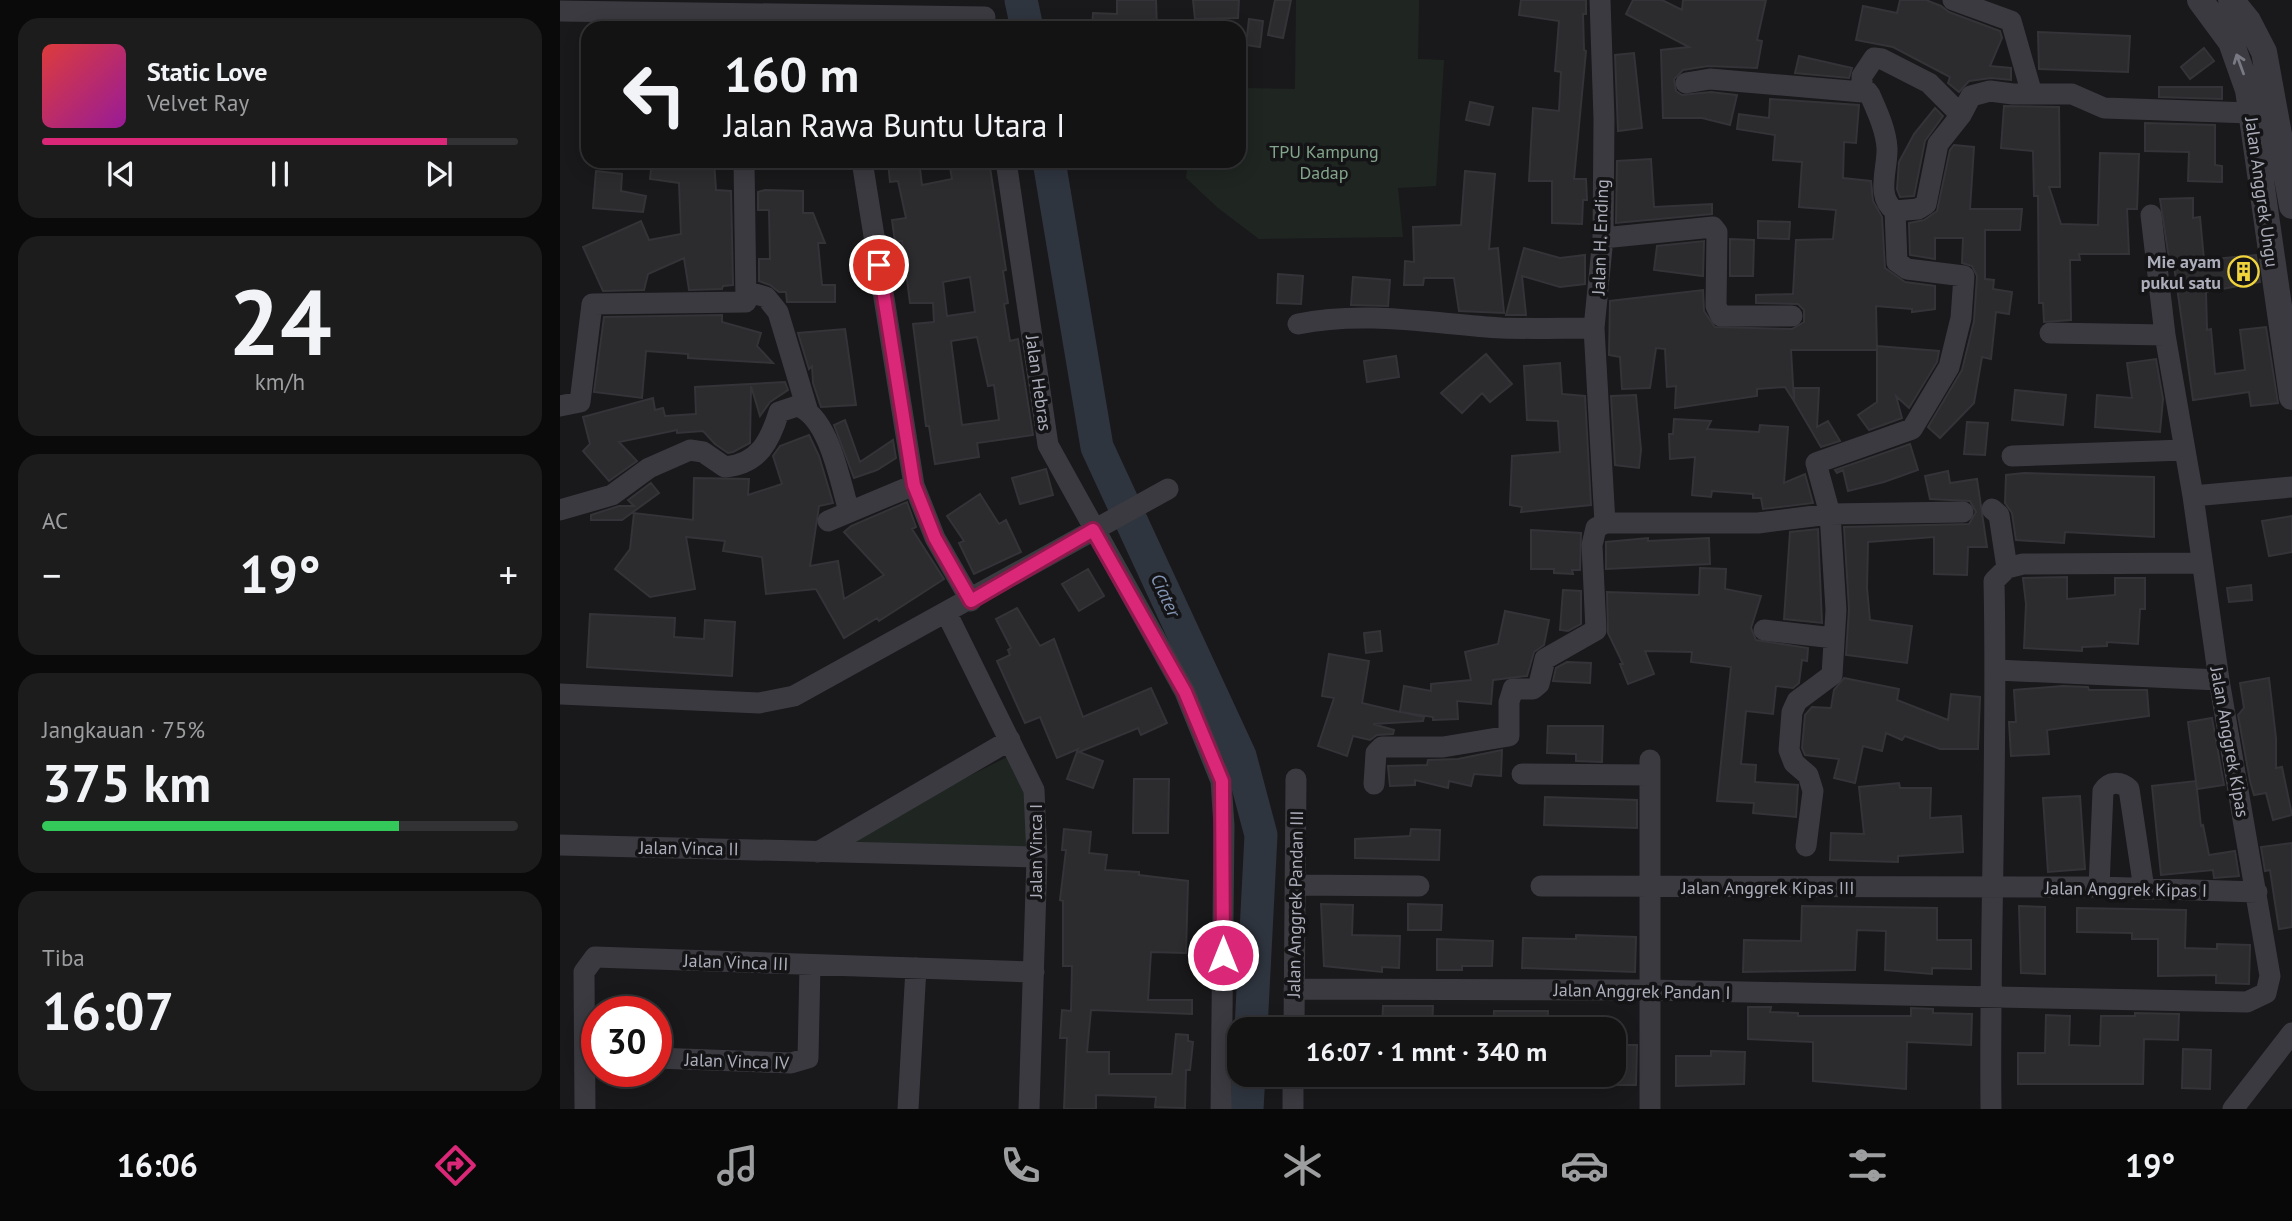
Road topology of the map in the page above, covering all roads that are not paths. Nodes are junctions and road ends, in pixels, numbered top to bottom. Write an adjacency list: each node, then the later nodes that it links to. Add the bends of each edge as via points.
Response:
1 (1600, 0): 20 (street, Jalan H. Ending)
2 (1953, 0): 11 (street, via 2011,21)
3 (2203, 0): 12 (street, Jalan Anggrek Ungu, one-way to 3, via 2245,77 2231,42)
4 (2231, 0): 17 (street, Jalan Anggrek Ungu, via 2264,52)
5 (907, 7): 7 (street); 8 (street)
6 (560, 11): 7 (street)
7 (696, 14)
8 (985, 15)
9 (1686, 83): 10 (street, via 1710,79)
10 (1862, 92): 13 (street, via 1868,63 1882,59 1929,83); 18 (street, via 1870,95 1888,146 1885,197)
11 (2032, 94): 12 (street, via 2071,94 2104,108); 13 (street, via 1980,92 1970,96)
12 (2251, 113): 27 (street, Jalan Anggrek Ungu)
13 (1961, 115): 18 (street, via 1938,144 1926,204)
14 (744, 168): 21 (street)
15 (863, 168): 32 (street)
16 (1007, 168): 43 (street, Jalan Hebras, via 1048,446)
17 (2292, 206)
18 (1895, 211): 40 (street, via 1900,267 1964,276 1961,318 1949,367 1912,429 1816,463)
19 (2151, 215): 26 (street, Jalan Anggrek Kipas)
20 (1603, 238): 22 (street, via 1713,227 1717,232 1716,306 1721,316); 24 (street, Jalan H. Ending)
21 (748, 292): 28 (street, via 743,303 592,304 580,402); 29 (street, via 766,297 778,312)
22 (1792, 316)
23 (1298, 324): 24 (street, via 1325,318 1405,318 1503,328)
24 (1594, 328): 42 (street, Jalan H. Ending)
25 (2050, 333): 26 (street)
26 (2165, 335): 30 (street, Jalan Anggrek Kipas)
27 (2292, 397)
28 (560, 406)
29 (808, 412): 37 (street, via 797,406 779,412 768,444 753,458 725,467 703,452 691,450 649,468 612,495); 38 (street, via 824,433)
30 (2185, 450): 31 (street); 35 (street, Jalan Anggrek Kipas)
31 (2012, 456)
32 (914, 485): 38 (street); 46 (street, via 935,538)
33 (2292, 486): 35 (street)
34 (1168, 489): 43 (street)
35 (2193, 496): 44 (street, Jalan Anggrek Kipas)
36 (1992, 509): 45 (street, via 1999,514)
37 (560, 510)
38 (849, 510): 41 (street)
39 (1963, 512): 40 (street)
40 (1830, 514): 42 (street, via 1758,523); 49 (street)
41 (828, 521)
42 (1605, 523): 56 (street, via 1596,528 1592,545 1596,631 1545,659 1539,684 1533,689 1513,690 1509,736 1443,747 1382,747 1376,753)
43 (1093, 530): 46 (street); 84 (street, Jalan Hebras, via 1185,692 1222,781)
44 (2202, 563): 45 (street); 51 (street, Jalan Anggrek Kipas)
45 (2015, 566): 50 (street, via 1994,581)
46 (971, 601): 47 (street)
47 (947, 614): 52 (street, via 794,696 776,701); 53 (street, Jalan Vinca I)
48 (1765, 630): 49 (street)
49 (1834, 638): 58 (street, via 1832,675 1797,701 1792,712 1788,750 1808,775 1812,791)
50 (1996, 670): 51 (street); 65 (street)
51 (2218, 680): 68 (street, Jalan Anggrek Kipas)
52 (560, 694)
53 (1010, 740): 59 (street); 60 (street, Jalan Vinca I, via 1034,790)
54 (1522, 774): 64 (street, via 1649,767)
55 (1296, 779): 61 (street, Jalan Anggrek Pandan III)
56 (1374, 784)
57 (560, 845): 59 (street, Jalan Vinca II)
58 (1806, 846)
59 (818, 852): 60 (street, Jalan Vinca II)
60 (1037, 857): 71 (street, Jalan Vinca I)
61 (1296, 885): 62 (street); 72 (street, Jalan Anggrek Pandan III)
62 (1419, 886)
63 (1541, 886): 64 (street, Jalan Anggrek Kipas III)
64 (1648, 887): 65 (street, Jalan Anggrek Kipas III); 73 (street)
65 (1995, 887): 66 (street, Jalan Anggrek Kipas I); 75 (street)
66 (2099, 887): 67 (street, Jalan Anggrek Kipas I); 67 (street, via 2103,791 2116,783 2129,789)
67 (2144, 889): 68 (street, Jalan Anggrek Kipas I)
68 (2257, 892): 75 (street, Jalan Anggrek Kipas, via 2270,985 2257,999)
69 (810, 965): 70 (street, Jalan Vinca III); 74 (street, Jalan Vinca III, via 596,957 584,972); 78 (street, Jalan Vinca IV, via 808,1058 800,1063)
70 (916, 968): 71 (street, Jalan Vinca III); 82 (street)
71 (1034, 972): 83 (street, Jalan Vinca I)
72 (1294, 989): 73 (street, Jalan Anggrek Pandan I); 76 (street, Jalan Anggrek Pandan III)
73 (1649, 990): 75 (street, Jalan Anggrek Pandan I); 86 (street)
74 (586, 996)
75 (1990, 997): 87 (street)
76 (1294, 1017)
77 (2292, 1033): 88 (street)
78 (672, 1059)
79 (588, 1087): 81 (street, Jalan Vinca III)
80 (1293, 1087): 85 (street)
81 (585, 1109)
82 (908, 1109)
83 (1029, 1109)
84 (1221, 1109)
85 (1293, 1109)
86 (1650, 1109)
87 (1991, 1109)
88 (2233, 1109)

